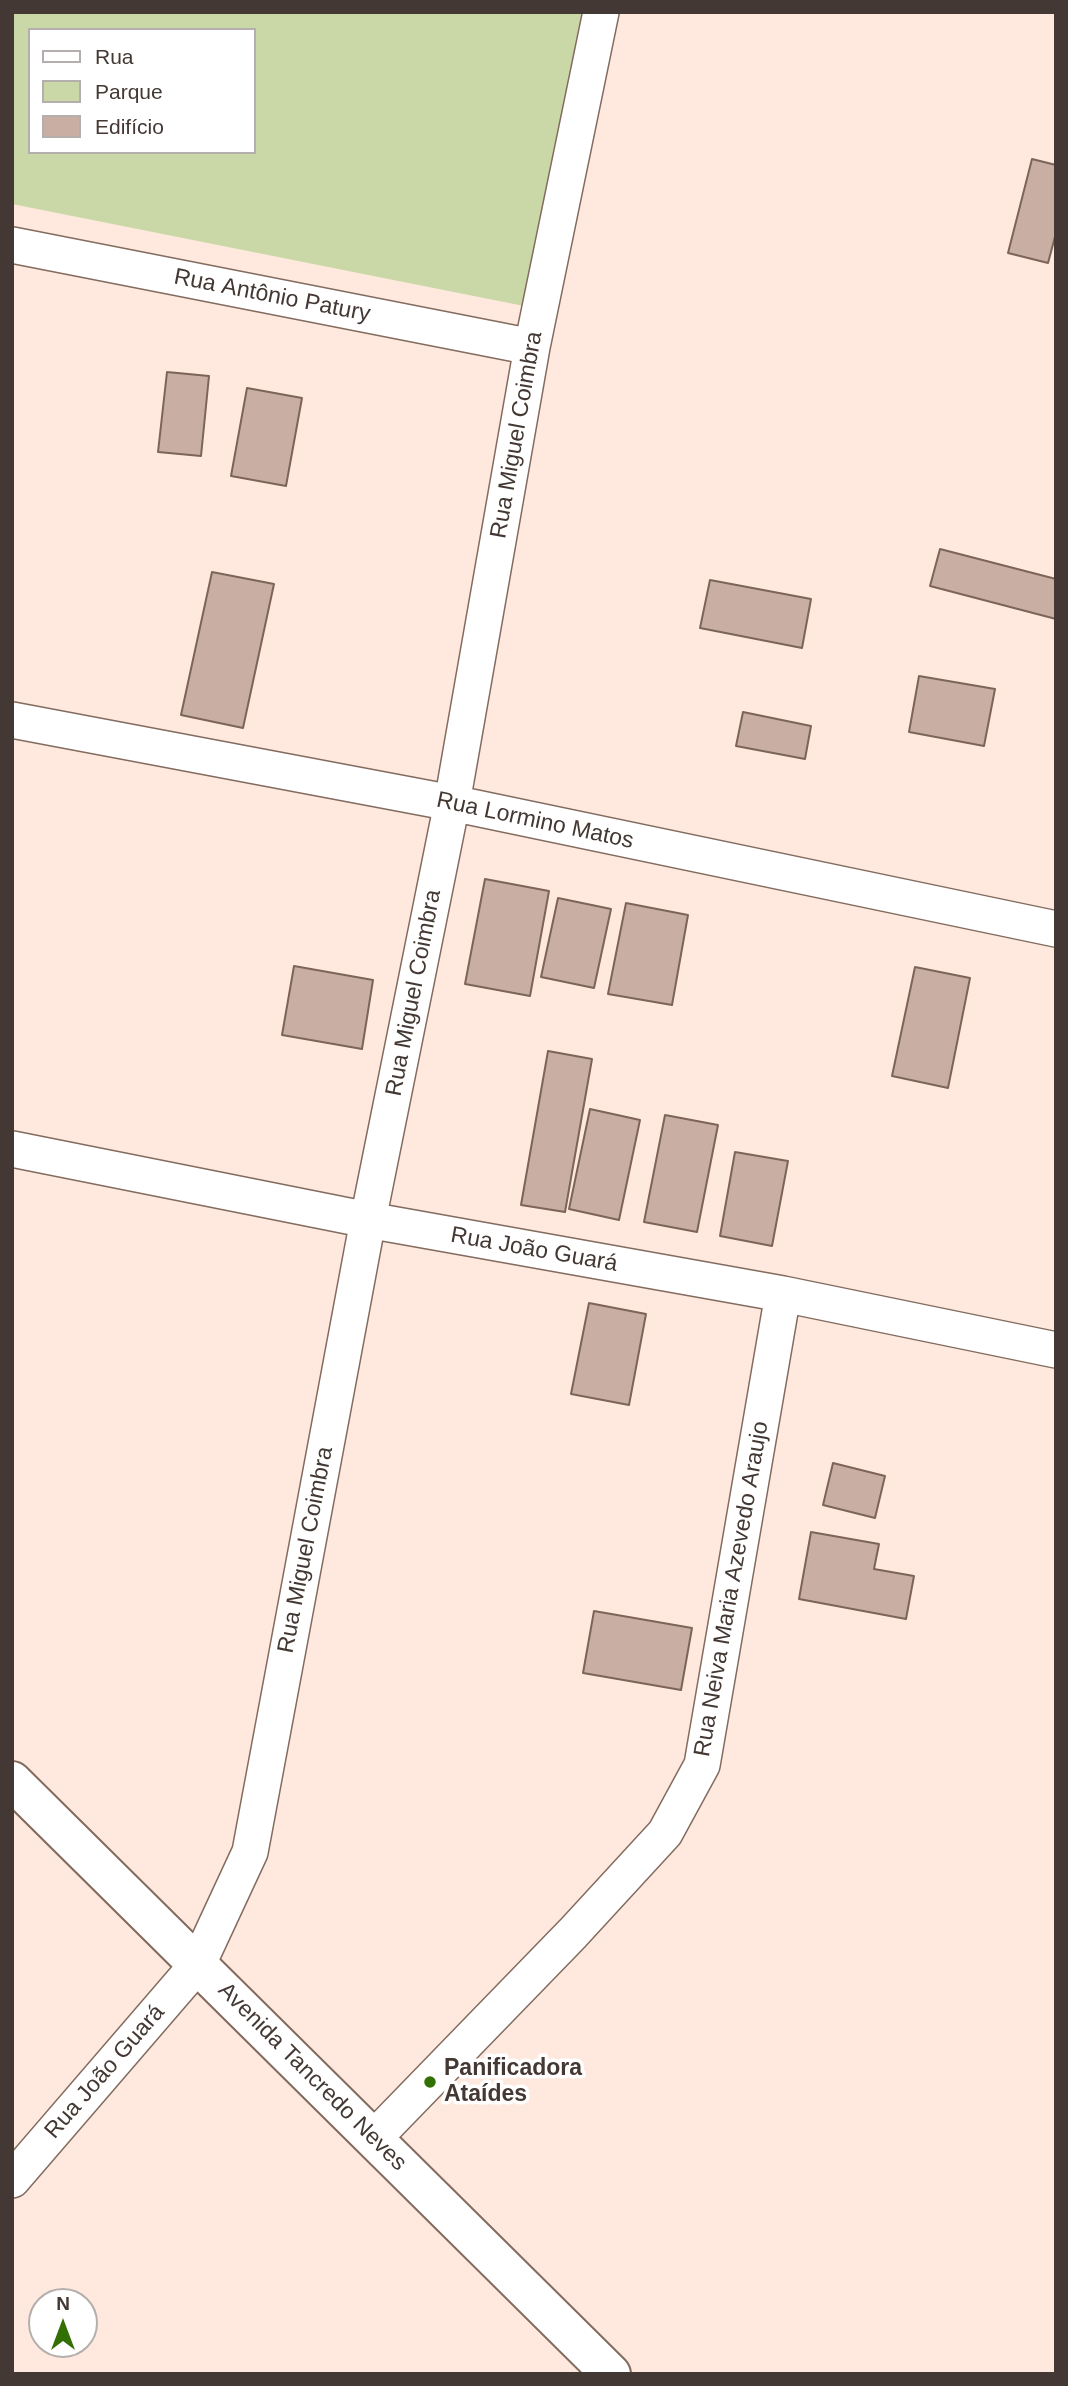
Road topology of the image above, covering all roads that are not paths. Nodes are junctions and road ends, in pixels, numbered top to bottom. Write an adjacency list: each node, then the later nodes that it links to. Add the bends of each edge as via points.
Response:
1 (601, 12): 3 (street, Rua Miguel Coimbra)
2 (12, 245): 3 (street, Rua Antônio Patury)
3 (532, 347): 5 (street, Rua Miguel Coimbra)
4 (12, 720): 5 (street, Rua Lormino Matos)
5 (452, 803): 6 (street, Rua Lormino Matos); 8 (street, Rua Miguel Coimbra)
6 (1056, 929)
7 (12, 1149): 8 (street, Rua João Guará)
8 (368, 1220): 9 (street, Rua João Guará); 12 (street, Rua Miguel Coimbra, via 250,1852)
9 (783, 1294): 10 (street, Rua João Guará); 13 (street, Rua Neiva Maria Azevedo Araujo, via 702,1765 665,1833)
10 (1056, 1350)
11 (12, 1781): 12 (main road, Avenida Tancredo Neves)
12 (198, 1964): 13 (main road, Avenida Tancredo Neves); 14 (street, Rua João Guará)
13 (374, 2138): 15 (main road, Avenida Tancredo Neves)
14 (12, 2180)
15 (611, 2374)

